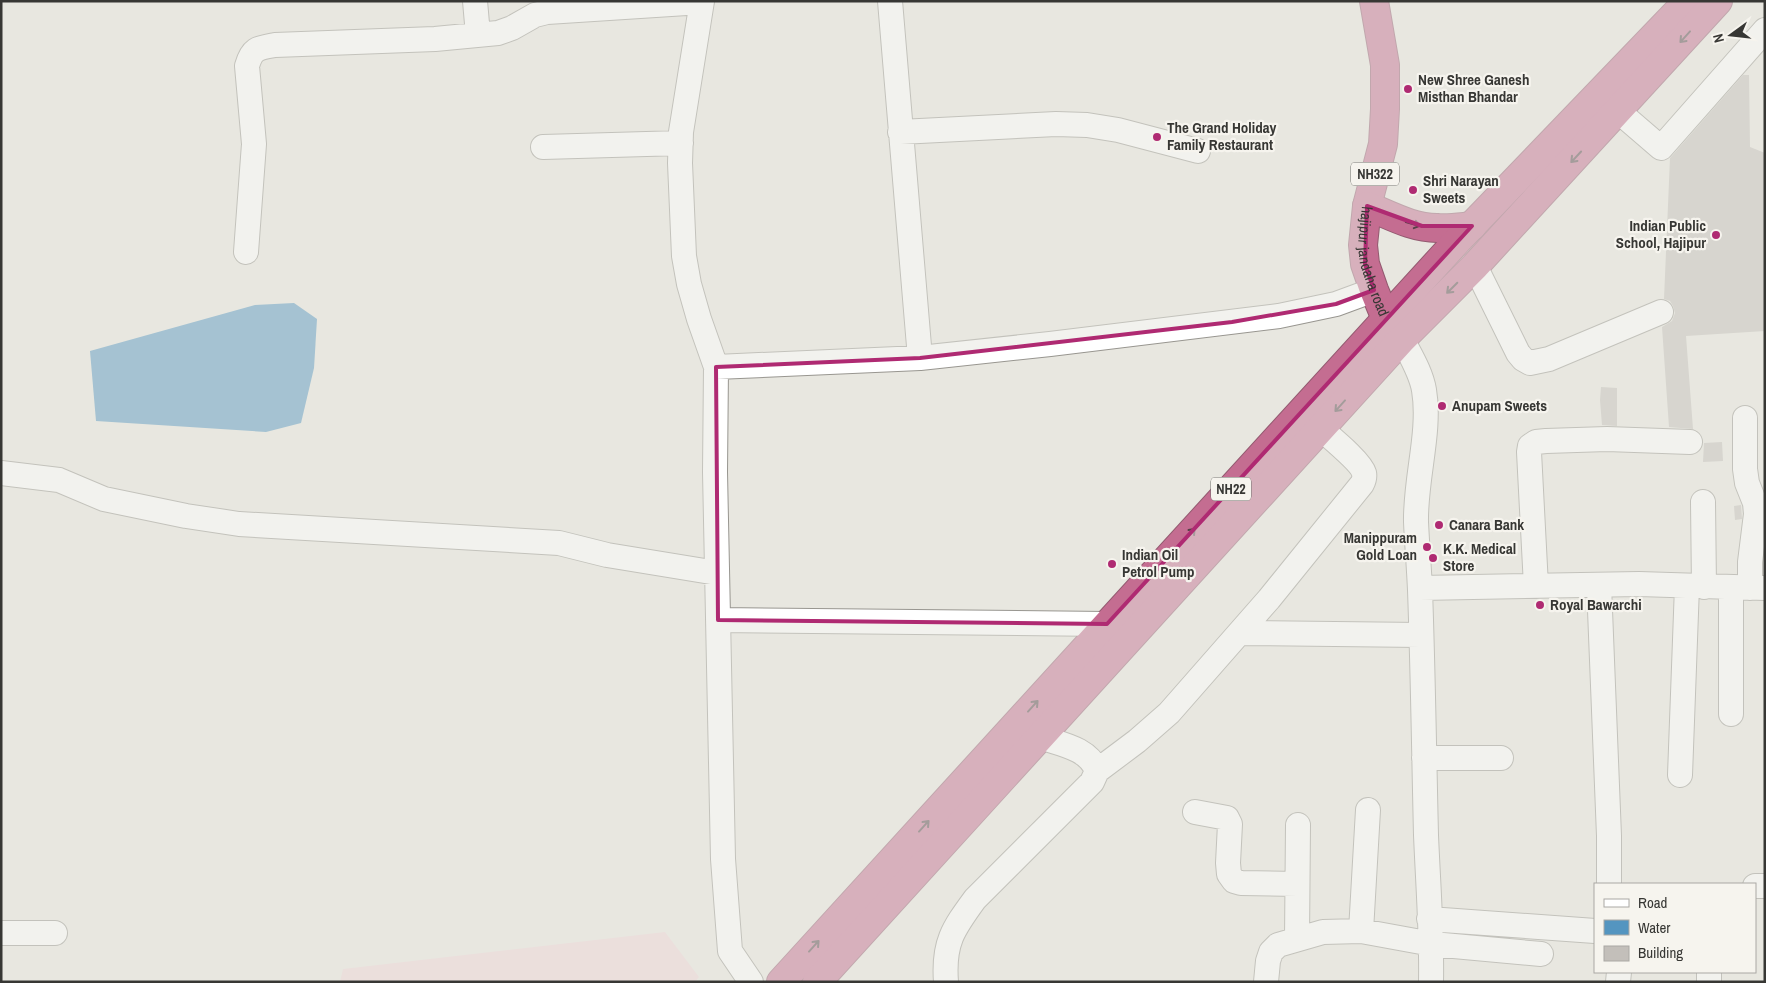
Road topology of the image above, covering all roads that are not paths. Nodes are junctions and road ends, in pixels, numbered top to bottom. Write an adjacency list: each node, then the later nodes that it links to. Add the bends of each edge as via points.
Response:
1 (475, 1): 8 (street)
2 (890, 1): 10 (street)
3 (1374, 1): 14 (highway, hajipur jandaha road / NH322, via 1386,65 1385,109 1383,144)
4 (1688, 1): 15 (highway, NH22)
5 (1718, 1): 9 (highway, NH22, one-way to 9)
6 (702, 2): 8 (street, via 547,12 498,33); 11 (street)
7 (1765, 30): 9 (street, via 1661,148)
8 (478, 35): 16 (street, via 275,44 258,48 250,54 247,66 254,144)
9 (1618, 111): 17 (highway, NH22, one-way to 17)
10 (900, 132): 13 (street, via 1087,125); 21 (street)
11 (681, 143): 12 (street); 22 (street, via 684,256 699,319)
12 (543, 147)
13 (1198, 151)
14 (1367, 206): 15 (highway, one-way to 15, via 1422,226); 18 (highway, hajipur jandaha road / NH322, via 1363,245 1365,264)
15 (1472, 226): 20 (highway, NH22)
16 (246, 252)
17 (1475, 266): 19 (street, via 1518,353 1530,363 1550,359); 20 (highway, NH22, one-way to 20)
18 (1374, 290): 20 (highway, hajipur jandaha road / NH322); 21 (street, via 1336,304 1279,316)
19 (1661, 312)
20 (1394, 329): 24 (highway, NH22, one-way to 24); 32 (street, via 1424,389 1425,422 1416,506); 35 (highway, NH22, one-way to 20)
21 (920, 358): 22 (street)
22 (716, 367): 28 (street)
23 (1745, 418): 33 (street, via 1745,469 1756,514)
24 (1320, 428): 36 (street, via 1364,470 1365,478); 39 (highway, NH22)
25 (1690, 442): 30 (street, via 1598,439 1536,442 1530,446)
26 (1, 473): 28 (street, via 59,480 104,499 239,524 559,543 607,555)
27 (1703, 502): 31 (street)
28 (717, 573): 34 (street)
29 (1599, 585): 30 (street); 31 (street); 47 (street)
30 (1536, 586): 32 (street)
31 (1695, 586): 33 (street); 43 (street)
32 (1420, 588): 37 (street)
33 (1749, 588): 38 (street)
34 (718, 620): 35 (street); 57 (street, via 723,858 730,951)
35 (1107, 624): 58 (highway, NH22, one-way to 35)
36 (1240, 633): 37 (street); 42 (street, via 1169,713)
37 (1421, 635): 40 (street)
38 (1731, 714)
39 (1040, 737): 42 (street, via 1084,753); 59 (highway, NH22)
40 (1424, 758): 41 (street); 49 (street)
41 (1501, 758)
42 (1098, 771): 60 (street, via 1092,782 975,899 960,919 950,938 944,962)
43 (1680, 775)
44 (1368, 810): 50 (street)
45 (1195, 812): 48 (street, via 1227,818 1230,824 1229,874 1234,881)
46 (1298, 825): 48 (street)
47 (1608, 883)
48 (1297, 884): 54 (street)
49 (1429, 919): 51 (street); 55 (street)
50 (1361, 930): 54 (street, via 1323,932); 55 (street)
51 (1594, 931)
52 (1, 932): 53 (street)
53 (54, 932)
54 (1297, 939): 61 (street, via 1278,945 1271,952)
55 (1432, 944): 56 (street); 62 (street)
56 (1541, 954)
57 (751, 982)
58 (781, 982)
59 (817, 982)
60 (946, 982)
61 (1266, 982)
62 (1431, 982)

